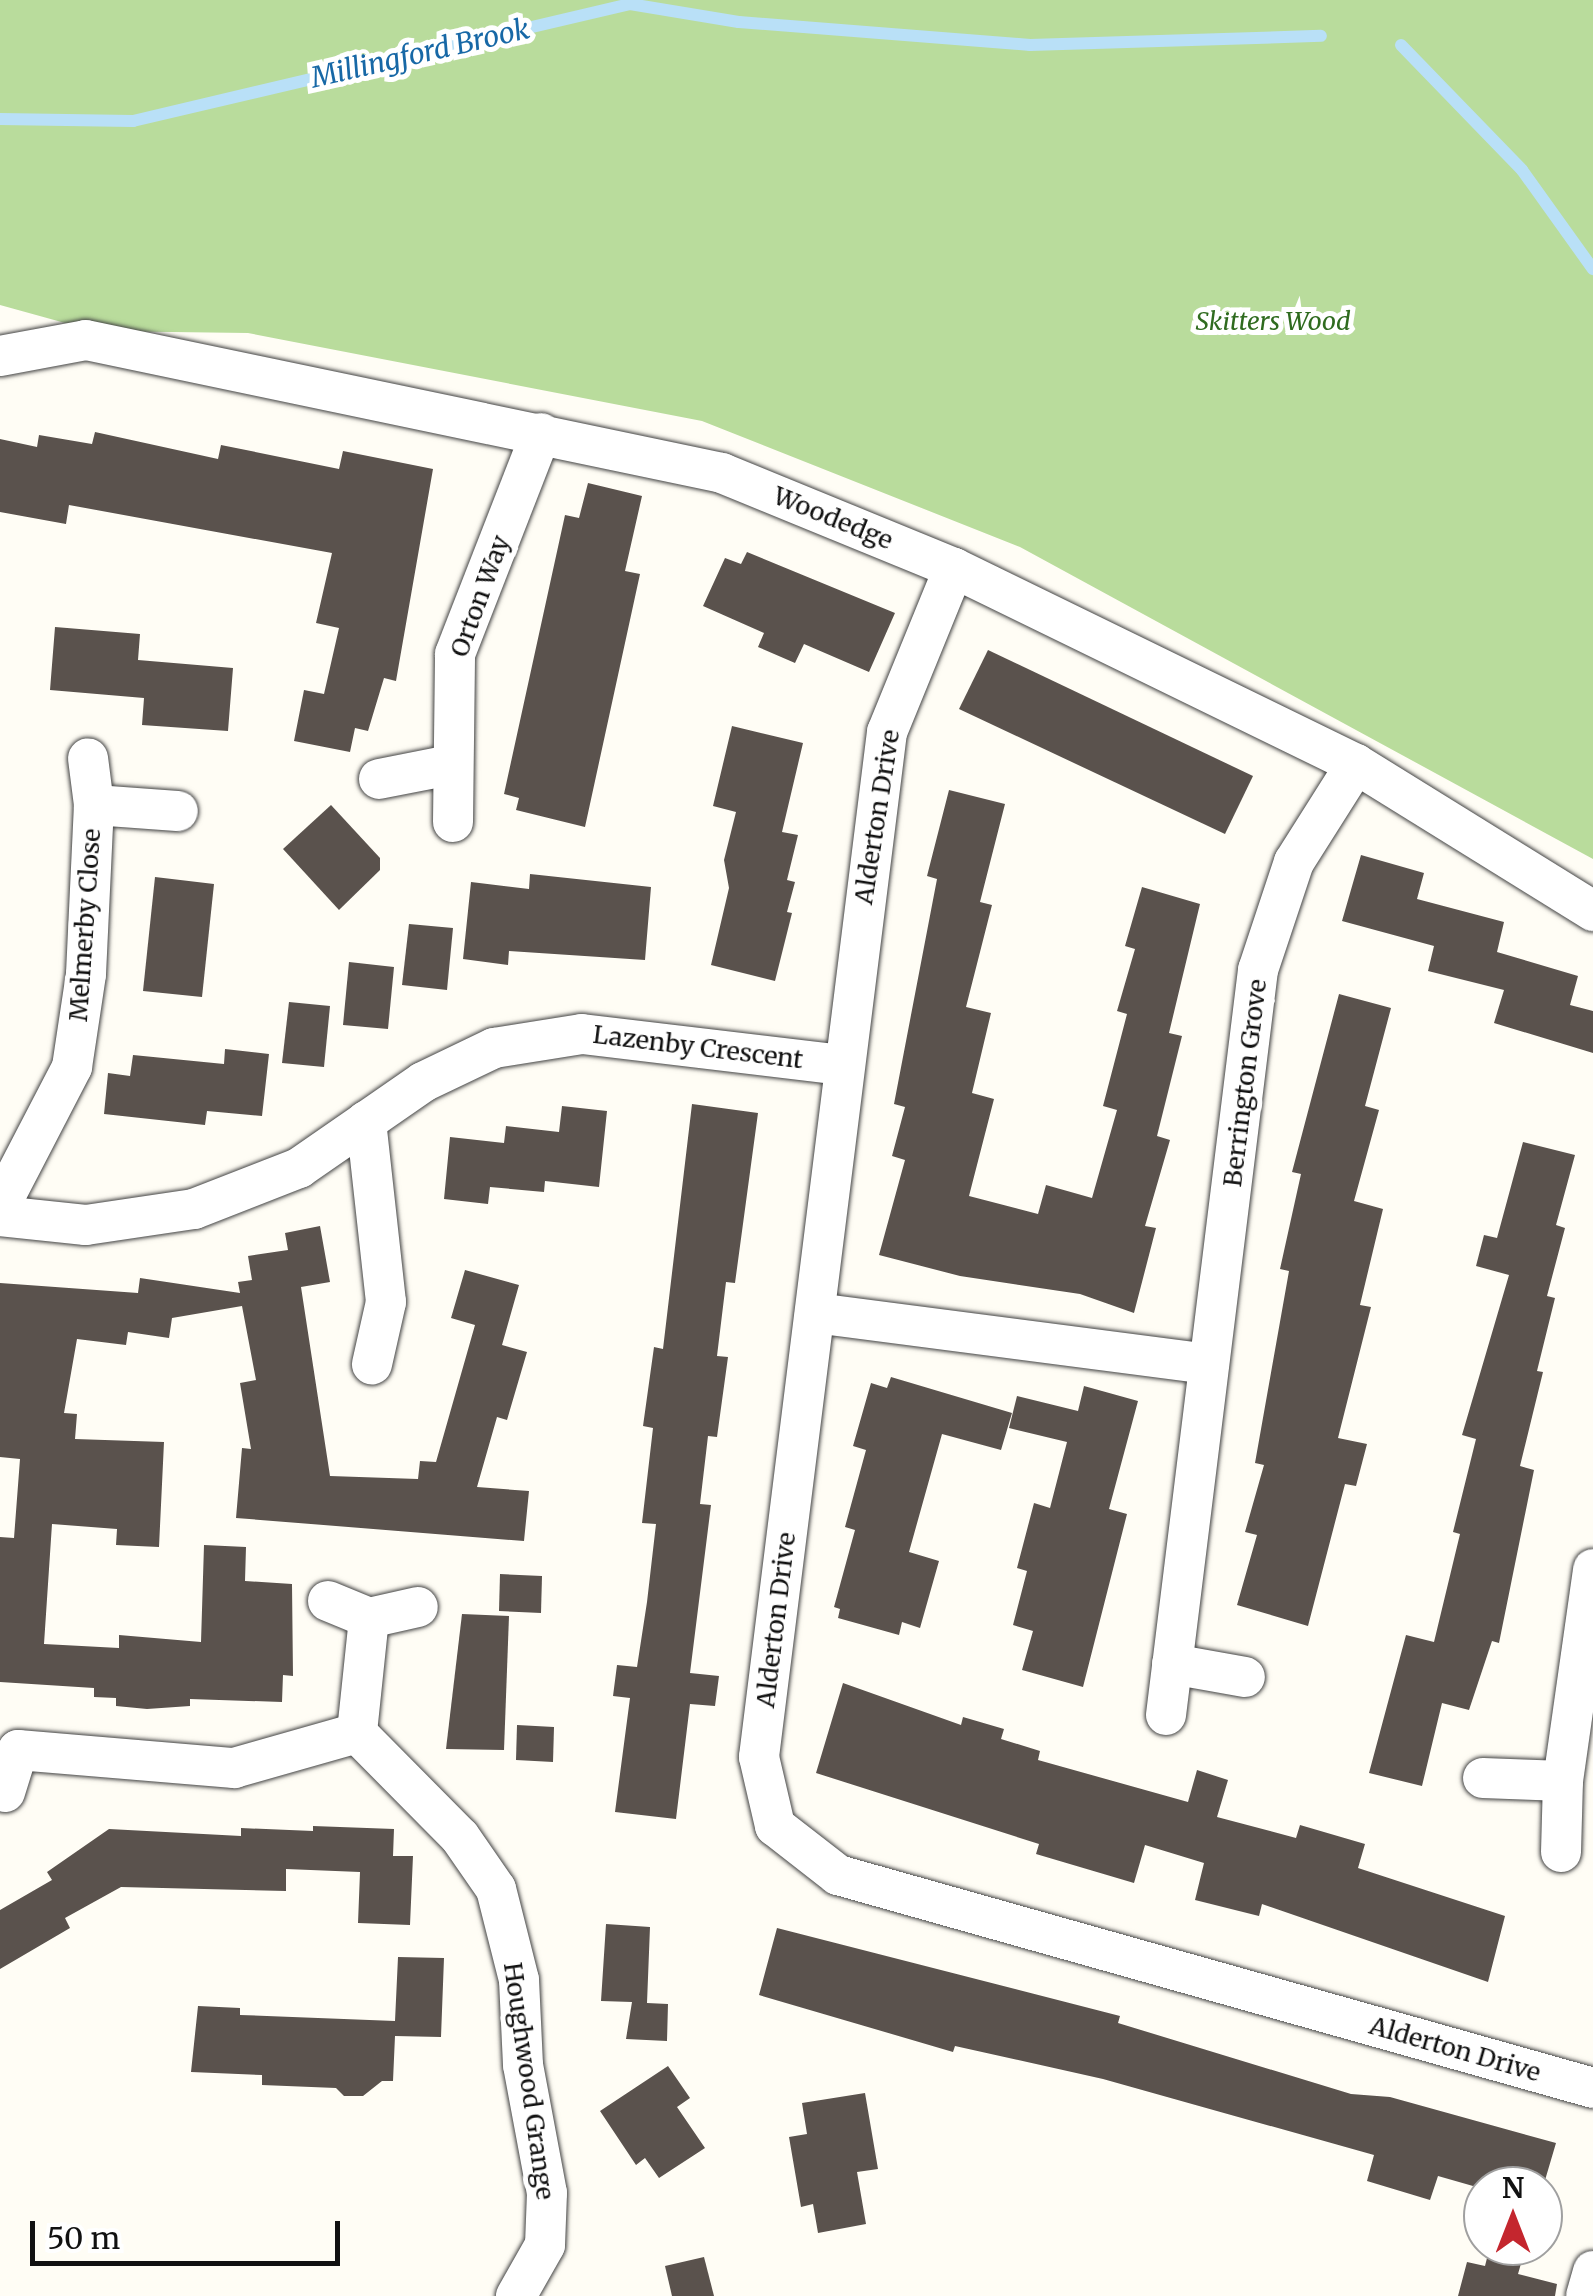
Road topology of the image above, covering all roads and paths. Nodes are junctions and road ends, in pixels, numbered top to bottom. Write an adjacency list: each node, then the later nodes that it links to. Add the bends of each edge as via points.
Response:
1 (0, 356): 2 (street, Woodedge, via 86,340)
2 (541, 433): 3 (street, Woodedge, via 722,473); 6 (street, Orton Way, via 455,654)
3 (954, 568): 5 (street, Woodedge); 12 (street, Alderton Drive, via 886,732)
4 (88, 758): 8 (street, Melmerby Close)
5 (1356, 764): 11 (street, Woodedge); 18 (street, Berrington Grove, via 1294,862 1258,970)
6 (450, 765): 7 (street); 10 (street, Orton Way)
7 (380, 779)
8 (94, 805): 9 (street, Melmerby Close); 14 (street, Melmerby Close, via 86,974 72,1067)
9 (178, 811)
10 (452, 822)
11 (1593, 911)
12 (841, 1064): 13 (street, Lazenby Crescent, via 582,1034 494,1048 422,1082); 16 (street, Alderton Drive)
13 (366, 1121): 15 (street, Lazenby Crescent, via 299,1168 194,1209 86,1225); 17 (street, via 386,1302)
14 (0, 1206)
15 (0, 1216)
16 (815, 1313): 18 (street); 32 (street, Alderton Drive, via 759,1757 774,1826 838,1875)
17 (372, 1364)
18 (1210, 1364): 23 (street, Berrington Grove)
19 (1593, 1569): 29 (street)
20 (328, 1601): 22 (street)
21 (418, 1607): 22 (street)
22 (369, 1618): 26 (street)
23 (1172, 1664): 24 (street); 25 (street, Berrington Grove)
24 (1245, 1678)
25 (1166, 1715)
26 (357, 1732): 27 (street, via 234,1768); 34 (street, Houghwood Grange, via 460,1837 496,1890 519,1980 524,2065 547,2194 545,2245)
27 (9, 1746): 30 (street)
28 (1483, 1778): 29 (street)
29 (1563, 1781): 31 (street)
30 (5, 1792)
31 (1561, 1852)
32 (1593, 2088)
33 (1593, 2271): 35 (street)
34 (516, 2296)
35 (1586, 2296)

